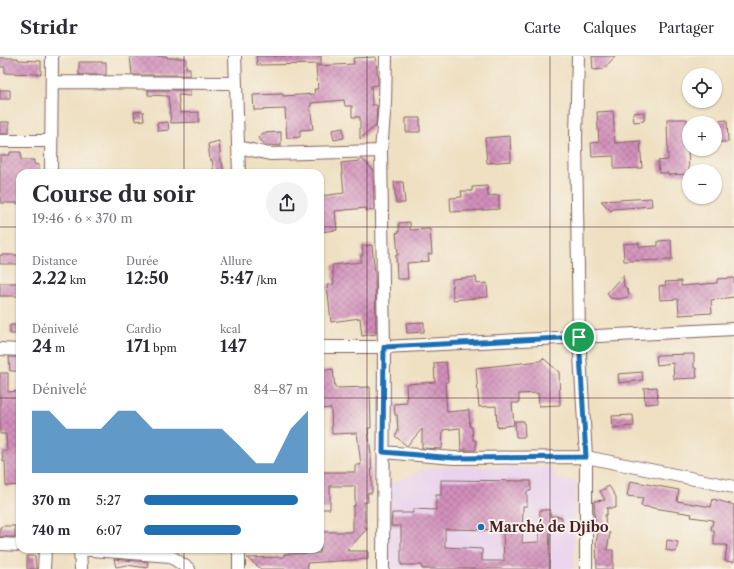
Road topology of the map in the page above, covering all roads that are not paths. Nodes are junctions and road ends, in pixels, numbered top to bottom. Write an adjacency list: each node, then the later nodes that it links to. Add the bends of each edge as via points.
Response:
1 (52, 56): 5 (street)
2 (235, 56): 6 (street)
3 (386, 56): 10 (street)
4 (578, 56): 14 (street, via 576,138)
5 (52, 82): 6 (street); 8 (street)
6 (236, 83): 9 (street)
7 (0, 141): 8 (street)
8 (51, 141): 11 (street)
9 (238, 147): 10 (street, via 270,154); 12 (street)
10 (381, 151): 16 (street)
11 (51, 169)
12 (239, 169)
13 (734, 329): 14 (street)
14 (579, 337): 16 (street); 20 (street)
15 (324, 347): 16 (street)
16 (384, 347): 19 (street)
17 (0, 349): 18 (street)
18 (16, 350)
19 (383, 452): 20 (street, via 454,458); 32 (street)
20 (586, 457): 21 (street); 33 (street)
21 (734, 487)
22 (0, 544): 23 (street)
23 (16, 545)
24 (45, 553): 28 (street)
25 (80, 553): 29 (street)
26 (131, 553): 30 (street, via 170,556)
27 (239, 553): 31 (street)
28 (44, 569)
29 (81, 569)
30 (189, 569)
31 (239, 569)
32 (383, 569)
33 (586, 569)

